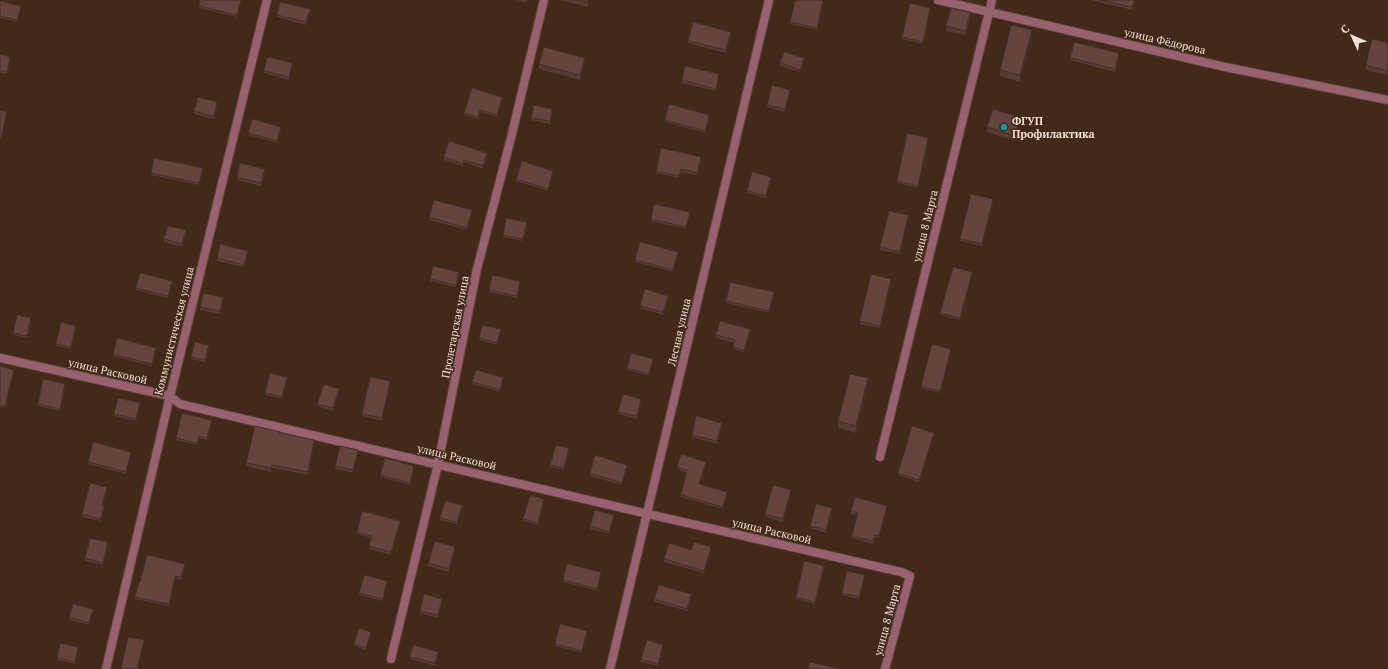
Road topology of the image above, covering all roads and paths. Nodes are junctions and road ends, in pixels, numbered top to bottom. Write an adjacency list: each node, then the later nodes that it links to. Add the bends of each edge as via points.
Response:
1 (267, 0): 9 (street, Коммунистическая улица)
2 (544, 0): 11 (street, Пролетарская улица, via 477,270)
3 (769, 0): 12 (street, Лесная улица)
4 (938, 0): 6 (street, улица Фёдорова)
5 (992, 0): 6 (street, улица 8 Марта)
6 (989, 11): 7 (street, улица Фёдорова, via 1225,67); 10 (street, улица 8 Марта)
7 (1388, 100)
8 (0, 358): 9 (street, улица Расковой)
9 (170, 396): 11 (street, улица Расковой, via 180,404); 15 (street, Коммунистическая улица)
10 (880, 457)
11 (438, 464): 12 (street, улица Расковой); 14 (street, Пролетарская улица)
12 (648, 514): 13 (street, улица Расковой); 16 (street, Лесная улица)
13 (910, 576): 17 (street, улица 8 Марта)
14 (391, 659)
15 (106, 669)
16 (610, 669)
17 (885, 669)

